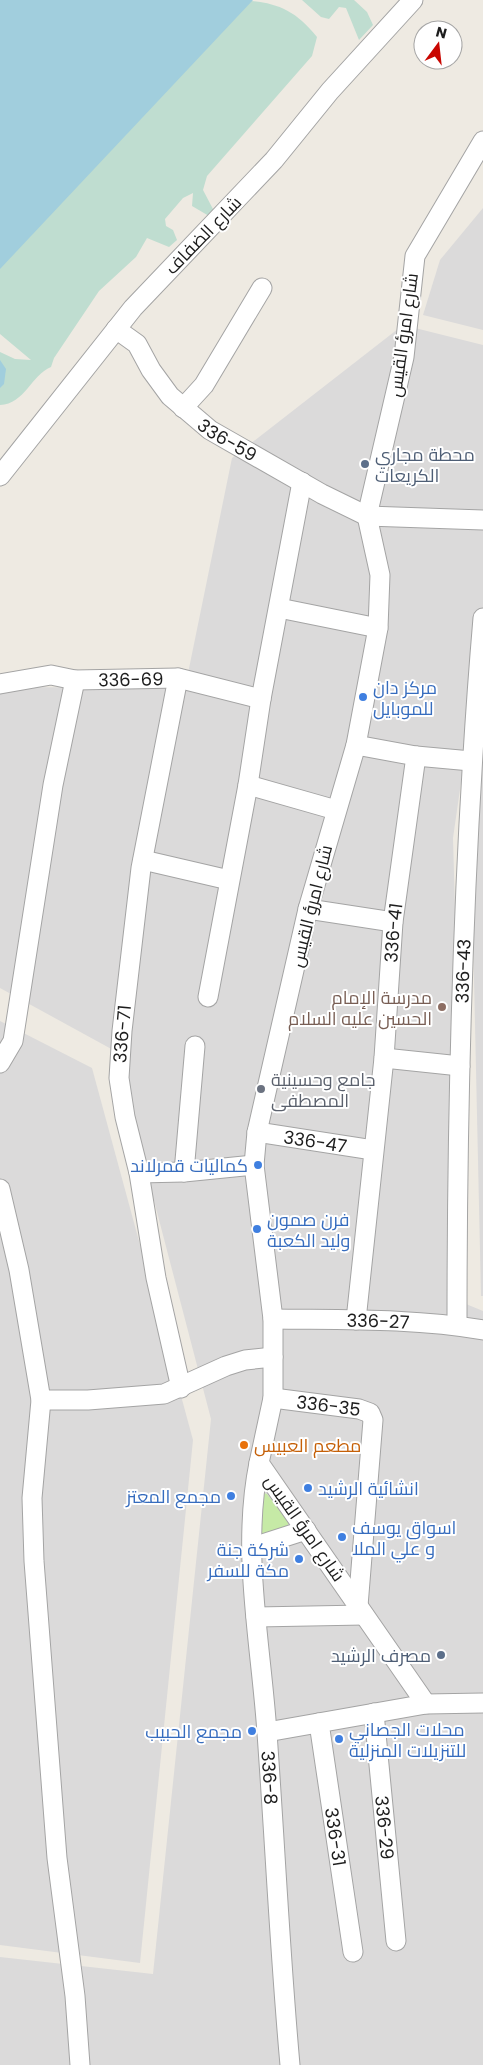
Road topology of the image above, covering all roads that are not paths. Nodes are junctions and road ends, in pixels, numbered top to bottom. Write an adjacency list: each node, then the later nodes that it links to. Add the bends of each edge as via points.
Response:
1 (413, 0): 4 (street, شارع الضفاف, via 330,91 274,160)
2 (483, 141): 8 (street, شارع امرؤ القيس, via 414,256 404,357)
3 (262, 288): 5 (street, via 204,385)
4 (116, 329): 5 (street, 336-59, via 138,344 151,370); 6 (street, شارع الضفاف)
5 (183, 408): 7 (street, 336-59, via 210,430)
6 (0, 476)
7 (302, 482): 8 (street, 336-59); 10 (street)
8 (368, 516): 9 (street); 12 (street, شارع امرؤ القيس, via 380,575)
9 (483, 520)
10 (279, 608): 12 (street); 16 (street)
11 (483, 618): 19 (street, 336-43)
12 (378, 628): 17 (street, شارع امرؤ القيس)
13 (178, 678): 14 (street, 336-69); 16 (street, 336-69); 22 (street, 336-71)
14 (75, 680): 15 (street, 336-69, via 51,675); 29 (street, via 53,785 13,1041)
15 (0, 684)
16 (261, 699): 20 (street)
17 (356, 745): 18 (street); 21 (street, شارع امرؤ القيس)
18 (416, 756): 19 (street); 25 (street, 336-41)
19 (471, 761): 30 (street, 336-43)
20 (248, 785): 21 (street); 23 (street)
21 (336, 810): 24 (street, شارع امرؤ القيس)
22 (143, 860): 23 (street); 35 (street, 336-71, via 119,1078)
23 (229, 880): 26 (street)
24 (308, 909): 25 (street); 31 (street, شارع امرؤ القيس)
25 (393, 922): 28 (street, 336-41)
26 (208, 997)
27 (195, 1046): 34 (street)
28 (384, 1058): 30 (street); 32 (street, 336-41)
29 (0, 1064)
30 (460, 1066): 39 (street, 336-43)
31 (258, 1132): 32 (street, 336-47); 33 (street, شارع امرؤ القيس)
32 (373, 1150): 38 (street, 336-41)
33 (254, 1165): 34 (street); 37 (street, شارع امرؤ القيس)
34 (184, 1172): 35 (street)
35 (139, 1173): 42 (street, 336-71, via 156,1278)
36 (0, 1190): 44 (street, via 19,1270)
37 (273, 1319): 38 (street, 336-27); 41 (street, شارع امرؤ القيس)
38 (356, 1320): 39 (street, 336-27)
39 (457, 1325): 40 (street, 336-27)
40 (483, 1330)
41 (273, 1357): 42 (street, via 226,1366); 43 (street, شارع امرؤ القيس)
42 (180, 1388): 44 (street, via 164,1394 131,1397)
43 (273, 1398): 45 (street, شارع امرؤ القيس); 48 (street, 336-35, via 359,1409 370,1413 373,1420)
44 (41, 1400): 57 (street, via 32,1498 34,1561 57,1858 76,1996)
45 (259, 1462): 46 (street, شارع امرؤ القيس); 47 (street, 336-8, via 251,1510)
46 (306, 1530): 47 (street); 48 (street, شارع امرؤ القيس)
47 (253, 1547): 49 (street, 336-8)
48 (361, 1610): 49 (street); 51 (street, شارع امرؤ القيس)
49 (256, 1617): 54 (street, 336-8)
50 (483, 1703): 51 (street)
51 (426, 1704): 52 (street)
52 (374, 1713): 53 (street); 55 (street, 336-29)
53 (319, 1723): 54 (street); 56 (street, 336-31)
54 (267, 1732): 58 (street, 336-8)
55 (396, 1941)
56 (353, 1952)
57 (80, 2065)
58 (290, 2065)

